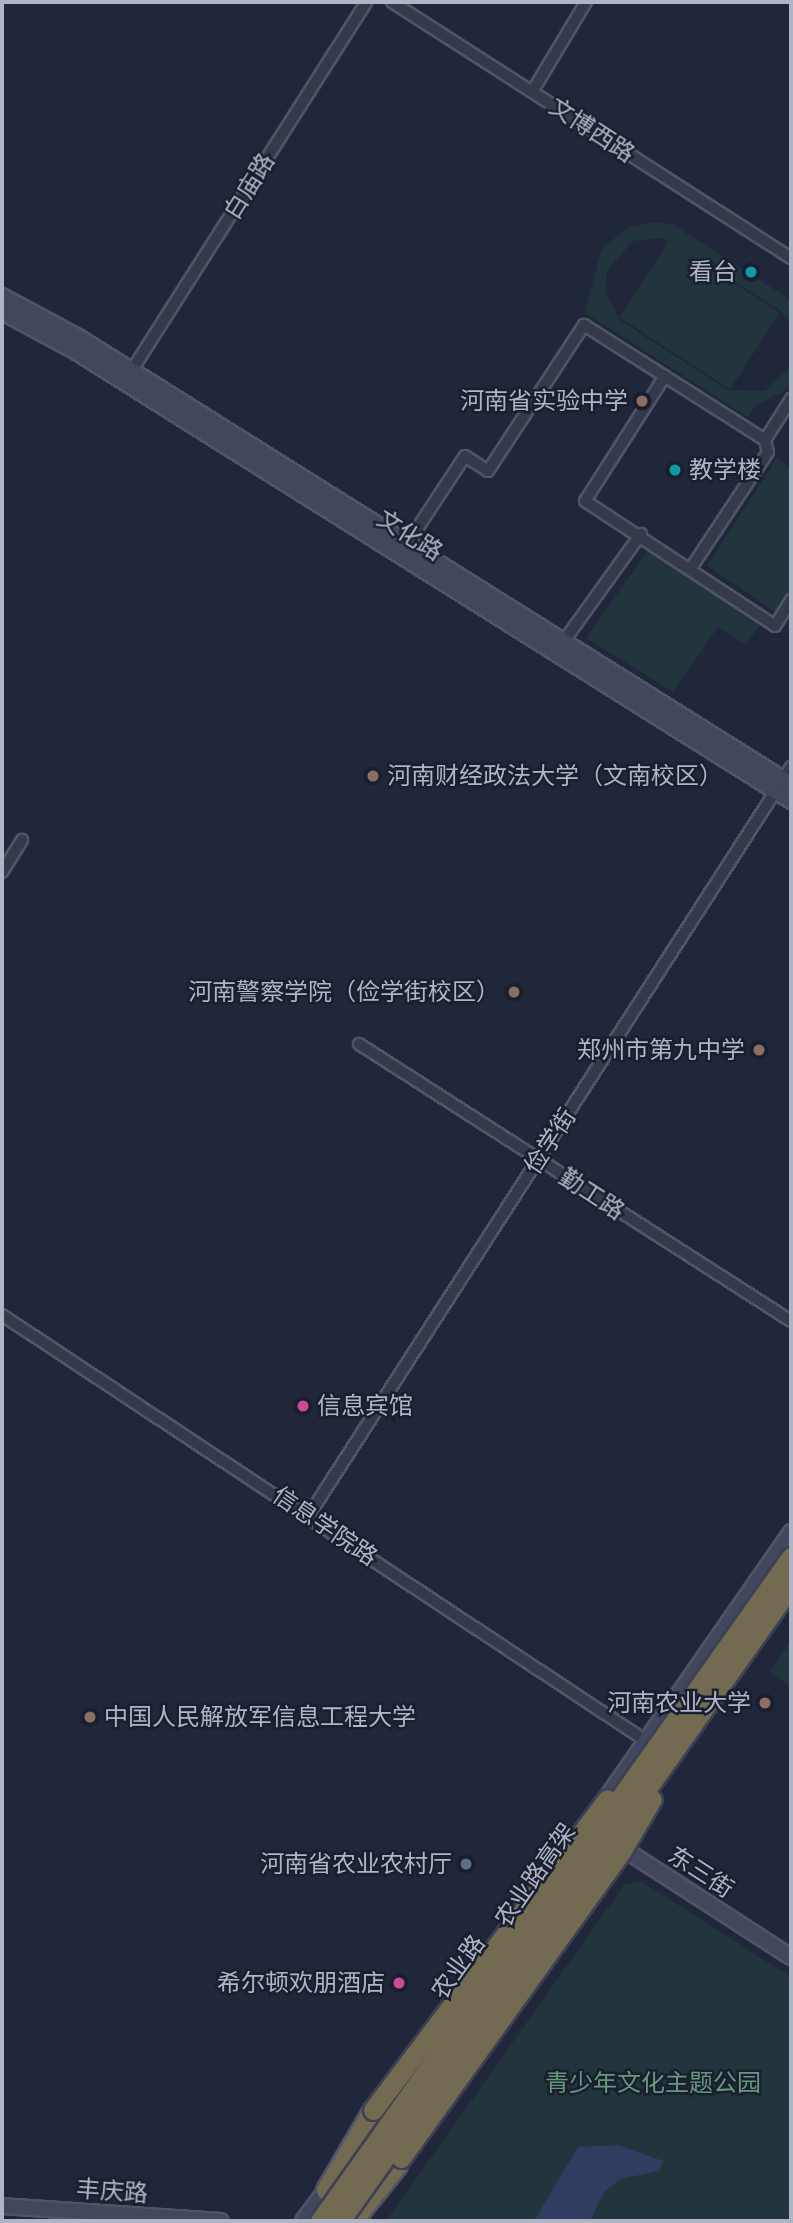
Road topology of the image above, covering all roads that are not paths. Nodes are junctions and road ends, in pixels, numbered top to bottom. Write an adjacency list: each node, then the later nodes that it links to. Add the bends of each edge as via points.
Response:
1 (366, 2): 8 (street, 白庙路)
2 (392, 2): 4 (street, 文博西路)
3 (586, 2): 4 (street)
4 (533, 92): 5 (street, 文博西路)
5 (791, 258)
6 (2, 296): 8 (street, 文化路)
7 (2, 312): 17 (street, 文化路, via 73,350)
8 (132, 370): 13 (street, 文化路)
9 (665, 376): 11 (street); 12 (street, via 585,501); 13 (street, via 584,325 488,471 465,456)
10 (791, 399): 11 (street)
11 (765, 440): 14 (street, via 768,452)
12 (640, 534): 14 (street); 16 (street)
13 (407, 544): 16 (street, 文化路)
14 (691, 569): 15 (street, via 775,626)
15 (791, 600)
16 (564, 641): 17 (street, 文化路)
17 (785, 780): 18 (street, 文化路); 22 (street, 俭学街)
18 (791, 801)
19 (22, 841): 20 (street)
20 (2, 872)
21 (359, 1044): 22 (street, 勤工路)
22 (538, 1160): 24 (street, 勤工路); 25 (street, 俭学街)
23 (2, 1315): 25 (street, 信息学院路)
24 (791, 1321)
25 (309, 1516): 30 (street, 信息学院路)
26 (791, 1532): 30 (street, 农业路)
27 (791, 1557): 30 (highway, 农业路高架, bridge)
28 (791, 1586): 31 (highway, 农业路高架, bridge)
29 (791, 1602): 33 (street)
30 (647, 1750): 32 (street, 农业路); 35 (highway, bridge, via 578,1830 373,2110); 39 (highway, 农业路高架, bridge)
31 (668, 1759): 40 (highway, 农业路高架, bridge); 41 (highway, bridge, via 621,1852)
32 (587, 1825): 33 (street, 东三街); 35 (street, 农业路)
33 (618, 1845): 34 (street, 东三街); 41 (street)
34 (791, 1958)
35 (326, 2190): 38 (street, 农业路)
36 (2, 2206): 37 (street, 丰庆路)
37 (219, 2221)
38 (303, 2221)
39 (320, 2221)
40 (340, 2221)
41 (352, 2221)

